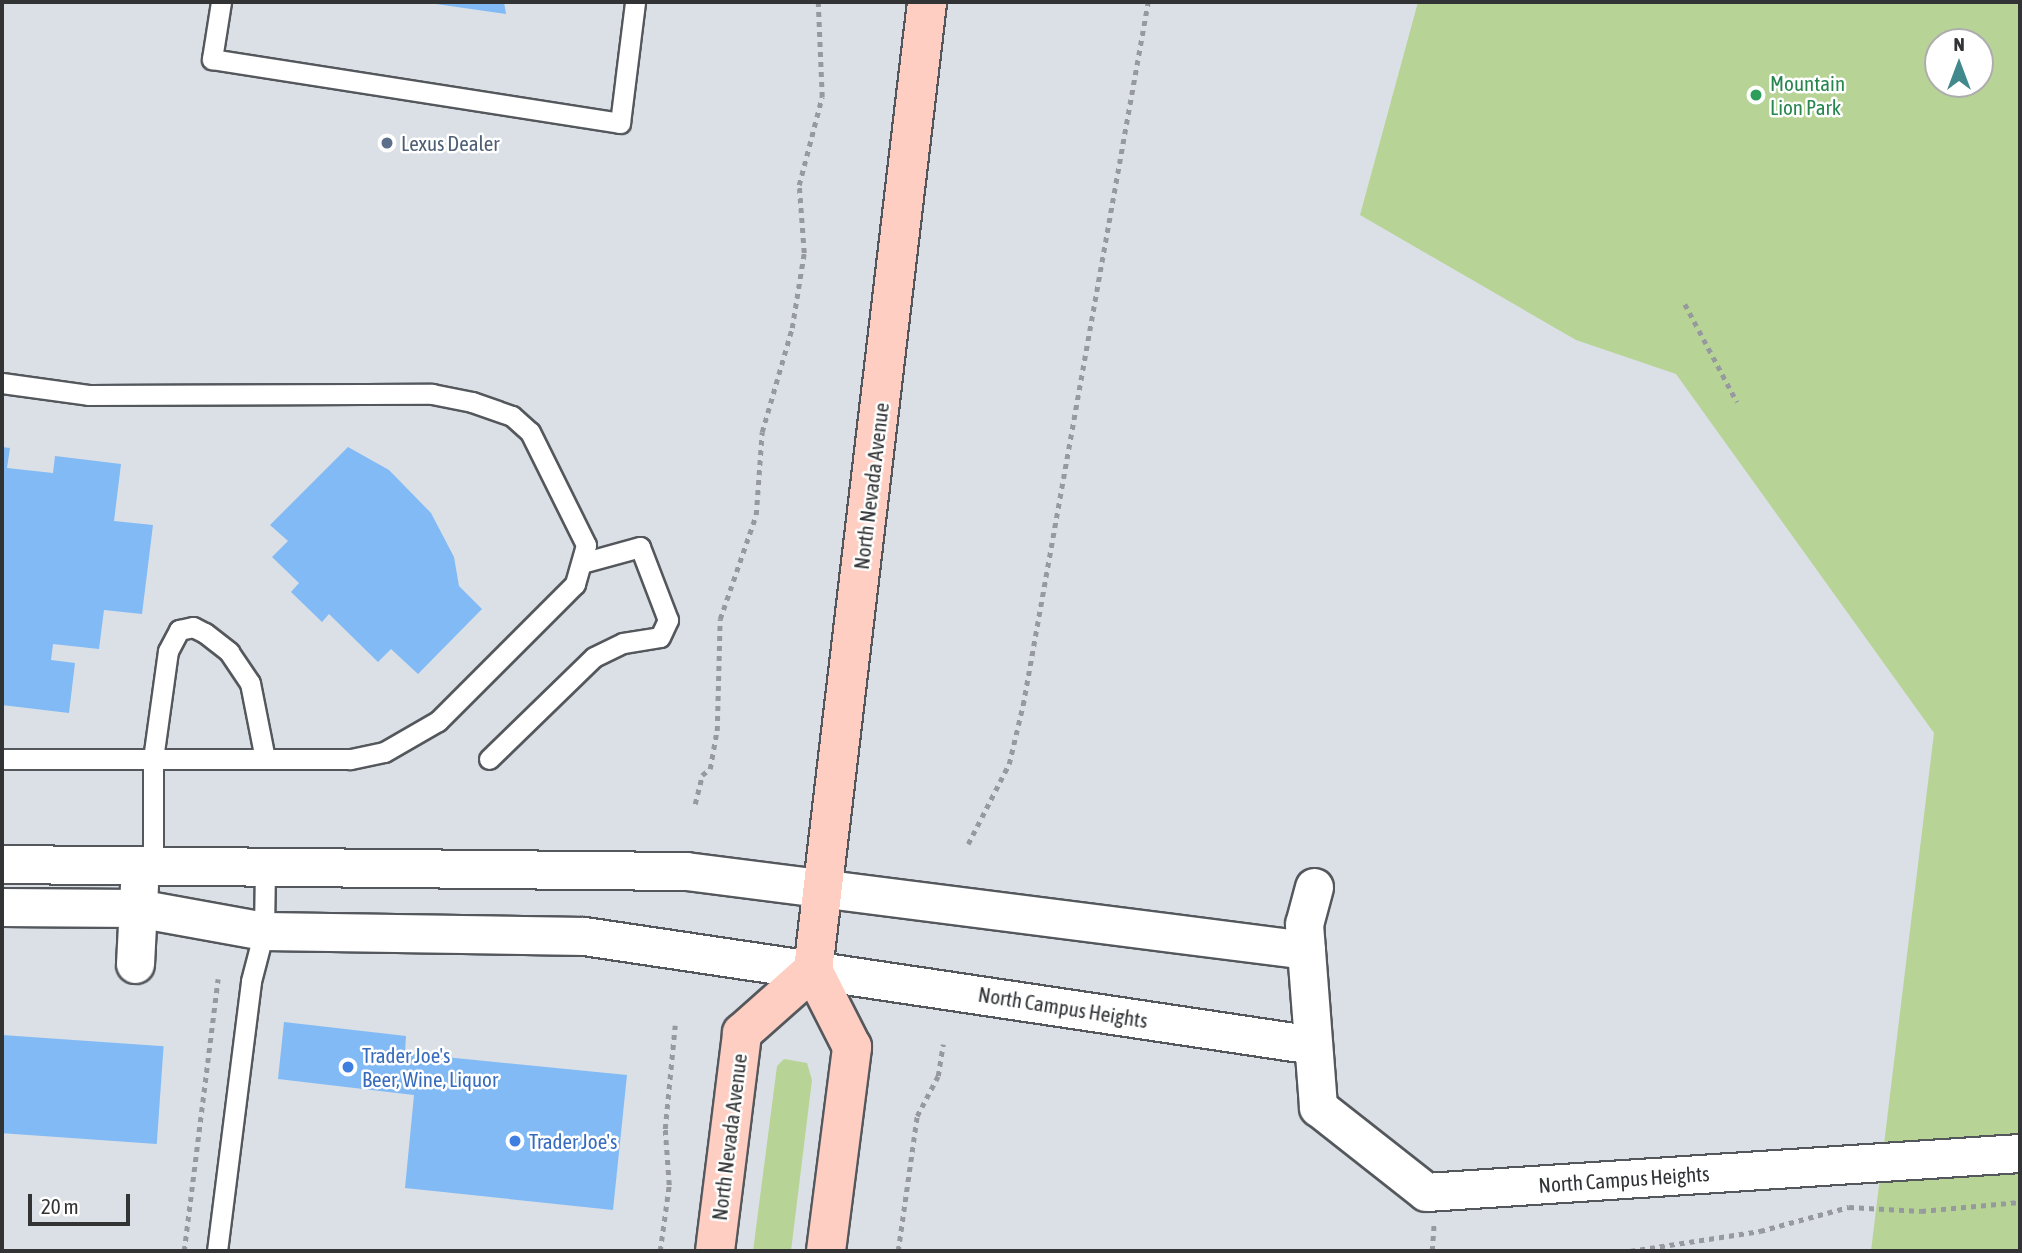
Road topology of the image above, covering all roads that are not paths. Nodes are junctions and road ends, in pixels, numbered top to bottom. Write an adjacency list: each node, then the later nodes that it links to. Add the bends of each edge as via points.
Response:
1 (221, 2): 2 (lane, via 212,59 620,123)
2 (635, 2)
3 (927, 2): 13 (main road, North Nevada Avenue)
4 (2, 383): 5 (lane, via 88,396 432,394 493,408 530,432 550,463 579,524)
5 (586, 562): 8 (lane, via 575,584 419,733 384,752 349,760); 9 (lane, via 640,547 668,620 660,637 624,643 594,657)
6 (2, 759): 7 (lane)
7 (153, 760): 8 (lane); 8 (lane, via 170,639 179,630 193,627 229,652 250,683); 11 (lane)
8 (265, 760)
9 (489, 760)
10 (2, 864): 11 (street)
11 (146, 864): 12 (street); 16 (street)
12 (265, 864): 13 (street, via 686,871); 17 (lane)
13 (823, 887): 18 (street); 20 (main road, North Nevada Avenue)
14 (1314, 887): 18 (street, North Campus Heights, via 1304,924)
15 (2, 907): 16 (street, North Campus Heights)
16 (137, 908): 17 (street, North Campus Heights); 19 (street)
17 (264, 930): 20 (street, North Campus Heights, via 584,936); 23 (lane, via 251,981)
18 (1306, 950): 21 (street, North Campus Heights)
19 (135, 964)
20 (813, 970): 21 (street, North Campus Heights); 24 (main road, North Nevada Avenue, via 742,1033); 25 (main road, via 852,1047)
21 (1313, 1045): 22 (street, North Campus Heights, via 1318,1107 1426,1192)
22 (2020, 1153)
23 (217, 1251)
24 (715, 1251)
25 (826, 1251)

